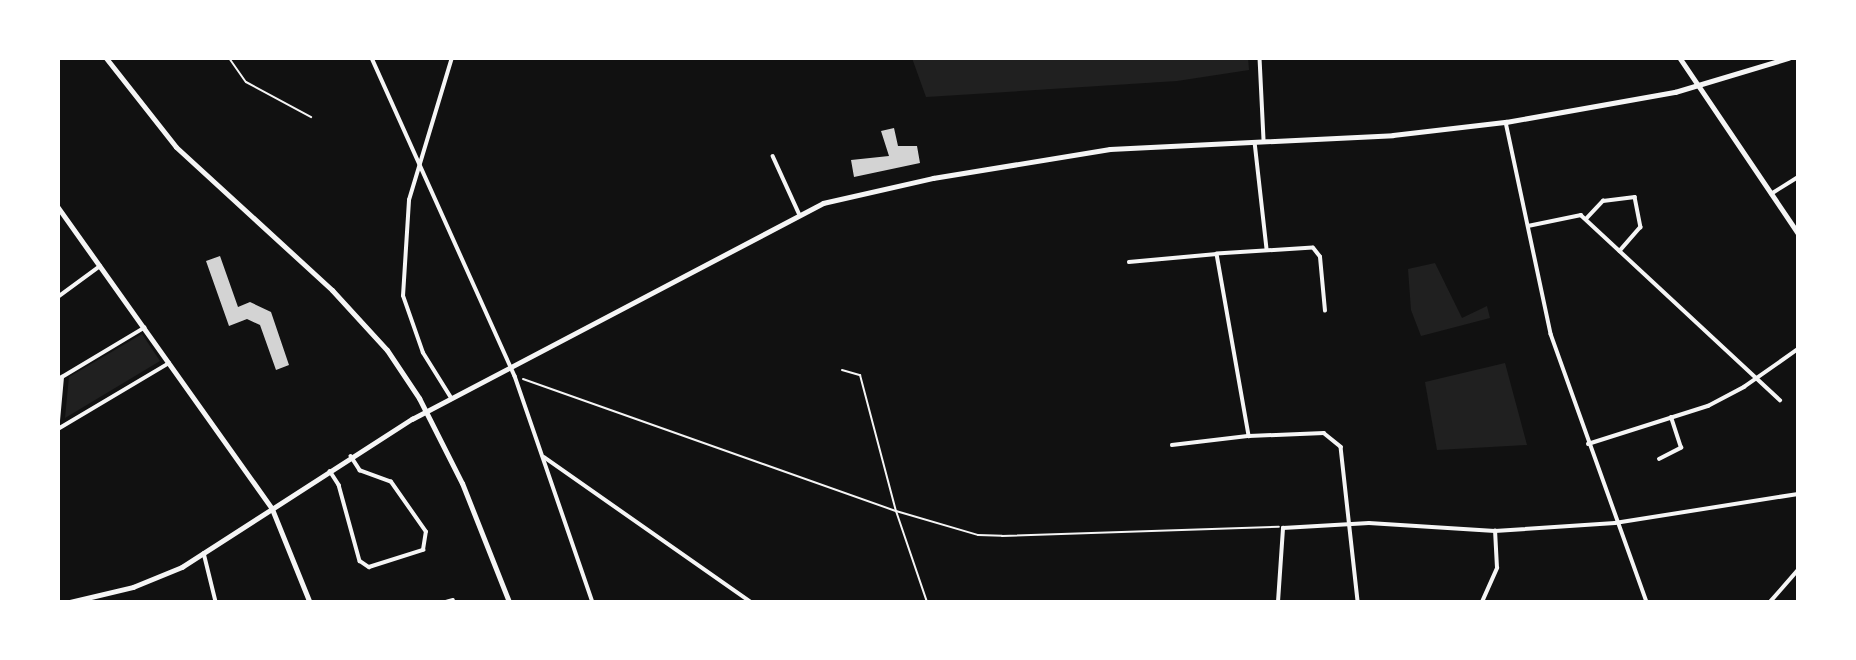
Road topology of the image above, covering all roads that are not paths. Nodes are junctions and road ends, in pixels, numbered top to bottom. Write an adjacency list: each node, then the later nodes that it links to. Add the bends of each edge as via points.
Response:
1 (106, 58): 62 (main road, via 176,147 332,290 387,350 419,398 462,483)
2 (229, 58): 9 (lane, via 246,82)
3 (372, 58): 14 (street)
4 (453, 58): 14 (street)
5 (1259, 58): 11 (street)
6 (1680, 58): 8 (street)
7 (1788, 58): 8 (street)
8 (1699, 86): 10 (street); 16 (street)
9 (311, 117)
10 (1506, 122): 11 (street, via 1393,135); 22 (street)
11 (1264, 141): 12 (street)
12 (1255, 142): 18 (street, via 1110,149 1031,161 875,190); 24 (street)
13 (773, 156): 18 (street)
14 (420, 166): 34 (street); 37 (street, via 407,216 404,305)
15 (1798, 177): 16 (street)
16 (1772, 194): 21 (street)
17 (58, 206): 28 (street)
18 (799, 213): 34 (street)
19 (1586, 219): 22 (street, via 1581,215); 25 (street); 25 (street, via 1603,201 1635,197 1641,227)
20 (1798, 220): 21 (street)
21 (1792, 224): 23 (street)
22 (1528, 226): 43 (street, via 1551,334)
23 (1798, 233)
24 (1267, 248): 26 (street); 30 (street, via 1317,251)
25 (1620, 250): 36 (street)
26 (1217, 254): 27 (street); 42 (street)
27 (1129, 262)
28 (100, 266): 29 (street); 31 (street)
29 (58, 297)
30 (1325, 311)
31 (144, 328): 33 (street); 35 (street)
32 (1798, 349): 36 (street)
33 (169, 363): 41 (street); 50 (street)
34 (511, 367): 37 (street); 45 (street)
35 (60, 378): 40 (street)
36 (1758, 378): 38 (street); 39 (street, via 1708,406)
37 (448, 399): 46 (street)
38 (1780, 400)
39 (1671, 418): 43 (street); 47 (street, via 1681,448)
40 (58, 421)
41 (58, 429)
42 (1249, 436): 44 (street); 52 (street, via 1324,433 1335,437 1341,447)
43 (1588, 444): 51 (street)
44 (1172, 445)
45 (543, 456): 63 (street); 64 (street)
46 (351, 457): 48 (street); 48 (street, via 360,471 391,481 426,532 424,550 369,567 360,561 339,485)
47 (1659, 459)
48 (330, 471): 50 (street)
49 (1798, 494): 51 (street)
50 (272, 508): 54 (street); 60 (street)
51 (1615, 523): 53 (street); 68 (street)
52 (1350, 525): 53 (street); 65 (street, via 1283,528); 66 (street)
53 (1495, 531): 67 (street, via 1497,568)
54 (204, 553): 58 (street, via 152,580); 59 (street)
55 (1798, 570): 69 (street)
56 (453, 600): 61 (street)
57 (58, 602): 58 (street)
58 (68, 602)
59 (216, 602)
60 (310, 602)
61 (446, 602)
62 (509, 602)
63 (593, 602)
64 (751, 602)
65 (1278, 602)
66 (1358, 602)
67 (1482, 602)
68 (1647, 602)
69 (1770, 602)

